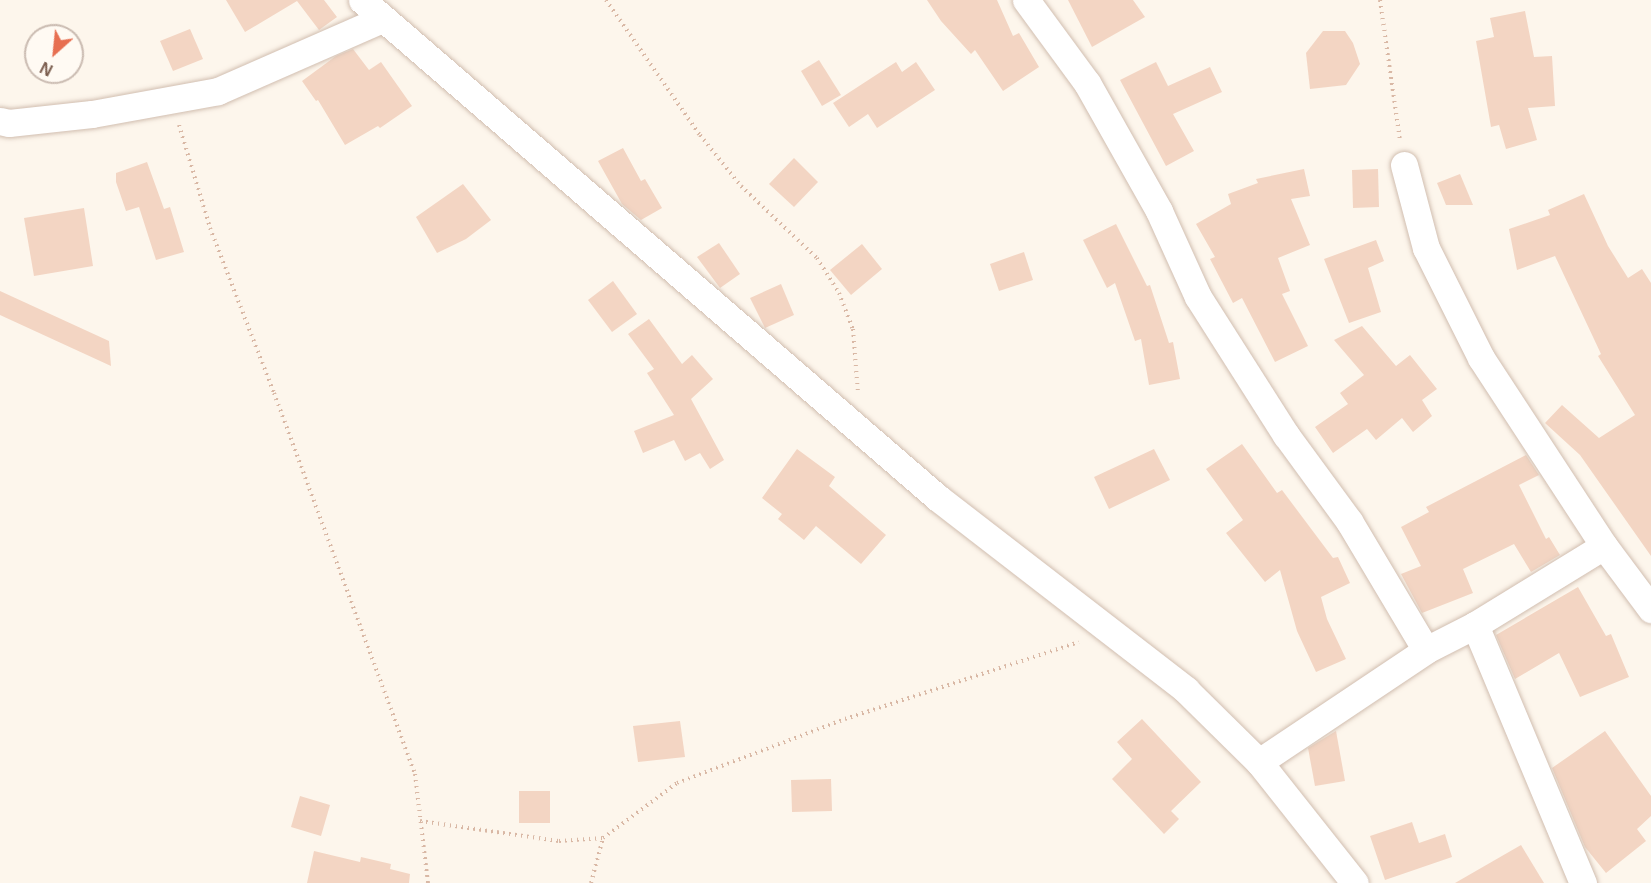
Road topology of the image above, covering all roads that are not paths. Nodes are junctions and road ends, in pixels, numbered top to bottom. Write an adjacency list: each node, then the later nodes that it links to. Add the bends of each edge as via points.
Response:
1 (362, 0): 3 (street)
2 (1026, 0): 9 (street, via 1087,83 1160,212 1198,297 1286,435 1349,521)
3 (382, 19): 4 (street, via 218,91 92,114); 10 (street, via 938,498 1186,690)
4 (0, 121)
5 (1404, 165): 6 (street, via 1426,248 1480,358)
6 (1604, 546): 7 (street); 8 (street)
7 (1651, 609)
8 (1475, 626): 9 (street); 12 (street)
9 (1426, 650): 10 (street)
10 (1260, 762): 11 (street)
11 (1355, 883)
12 (1583, 883)

